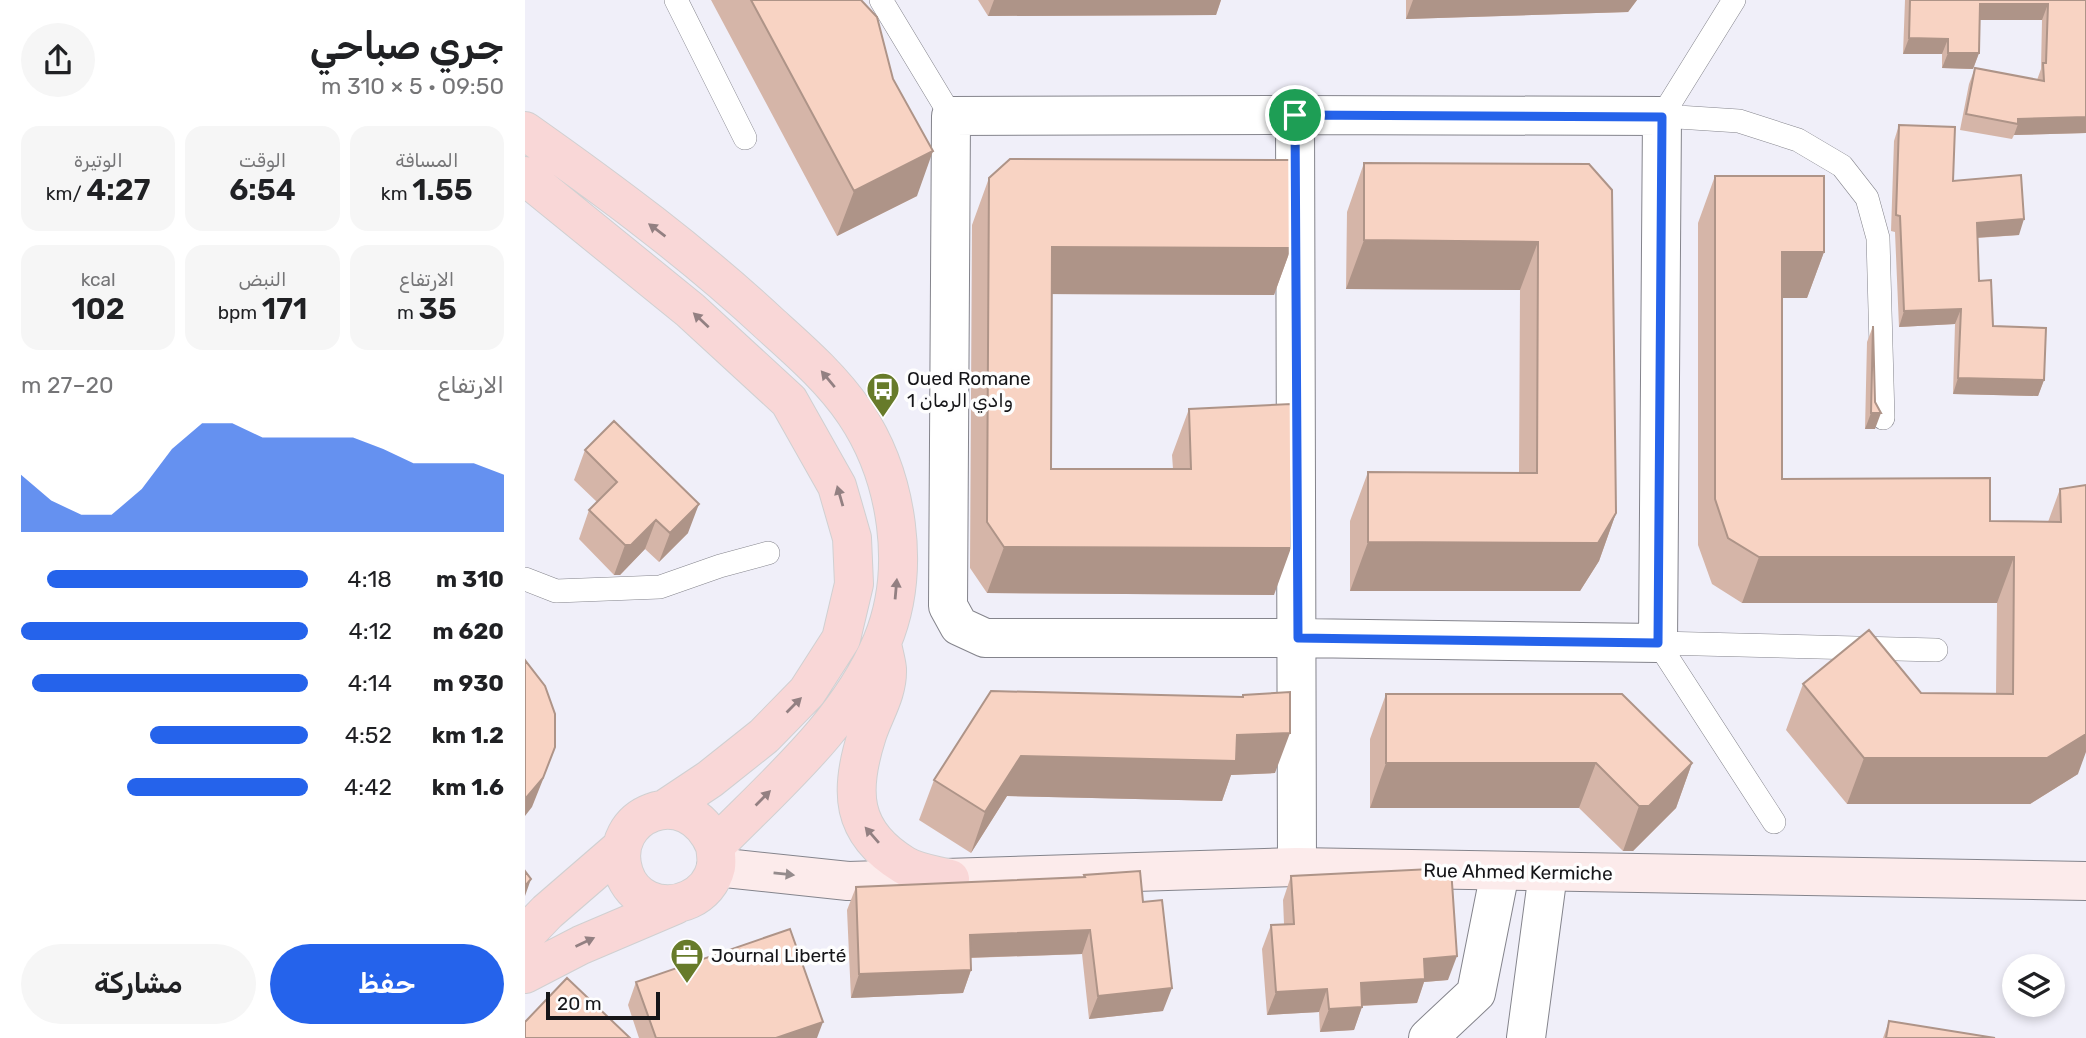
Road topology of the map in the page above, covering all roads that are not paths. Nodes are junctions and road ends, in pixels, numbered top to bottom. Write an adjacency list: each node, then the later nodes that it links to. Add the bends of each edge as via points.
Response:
1 (676, 0): 8 (lane)
2 (881, 0): 5 (lane)
3 (1734, 0): 6 (lane)
4 (1295, 115): 5 (street); 6 (street); 13 (street)
5 (951, 116): 13 (street, via 948,606 959,626 985,638)
6 (1662, 117): 10 (lane, via 1739,121 1798,141 1842,166 1867,198 1878,238); 15 (street)
7 (525, 131): 14 (main road, one-way to 7, via 894,604 898,562 893,508 877,457 856,414 824,373 718,276)
8 (745, 138)
9 (525, 176): 17 (main road, one-way to 9, via 764,736 807,692 841,639 854,584 852,538 837,486 789,401 680,302)
10 (1883, 418)
11 (768, 553): 12 (lane, via 660,587 556,592)
12 (525, 579)
13 (1298, 638): 15 (street); 21 (street)
14 (881, 643): 20 (main road, one-way to 14, via 843,712); 24 (main road, one-way to 14, via 905,866 864,828 856,806 867,736 884,694 887,669)
15 (1658, 643): 16 (lane); 18 (lane)
16 (1936, 650)
17 (665, 809): 19 (main road, via 636,821); 20 (main road, via 697,818 709,830)
18 (1774, 822)
19 (621, 848): 26 (main road, via 625,878 633,890 653,902); 27 (main road)
20 (716, 856): 24 (main road, Rue Ahmed Kermiche, one-way to 24, via 848,881); 26 (main road, via 708,884 694,898)
21 (1297, 867): 22 (main road, Rue Ahmed Kermiche); 24 (main road, Rue Ahmed Kermiche)
22 (1500, 872): 23 (main road, Rue Ahmed Kermiche); 29 (street, via 1476,993)
23 (1548, 873): 25 (main road, Rue Ahmed Kermiche); 30 (street)
24 (950, 879)
25 (2086, 881)
26 (675, 905): 28 (main road, one-way to 26, via 581,944)
27 (525, 935)
28 (525, 974)
29 (1428, 1038)
30 (1526, 1038)

